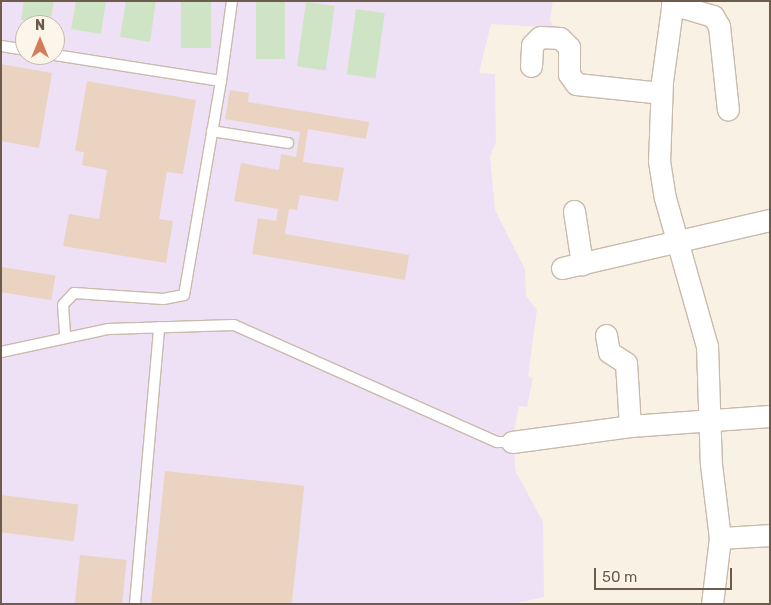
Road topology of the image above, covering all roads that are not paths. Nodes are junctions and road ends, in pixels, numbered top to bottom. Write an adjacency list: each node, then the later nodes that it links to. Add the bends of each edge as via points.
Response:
1 (232, 1): 7 (lane)
2 (672, 3): 8 (street); 9 (street, via 714,16 719,26)
3 (1, 46): 4 (lane)
4 (15, 48)
5 (65, 57): 7 (lane)
6 (531, 66): 8 (street, via 532,45 540,36 560,38 568,47 569,74 576,84)
7 (221, 81): 10 (lane)
8 (661, 93): 14 (street, via 659,161)
9 (728, 110)
10 (212, 131): 11 (lane); 17 (lane, via 184,295 163,299 74,293 63,305)
11 (288, 143)
12 (574, 211): 14 (street, via 572,266)
13 (770, 220): 14 (street)
14 (678, 244): 20 (street, via 707,346)
15 (159, 327): 17 (lane, via 108,329); 22 (lane, via 234,325 497,442); 25 (lane)
16 (606, 335): 21 (street, via 609,352 626,363)
17 (66, 336): 18 (lane)
18 (1, 352)
19 (770, 416): 20 (street)
20 (709, 418): 21 (street); 24 (street)
21 (630, 426): 22 (street)
22 (512, 442)
23 (770, 535): 24 (street)
24 (720, 538): 27 (street)
25 (135, 604)
26 (704, 604): 27 (street)
27 (712, 604)

